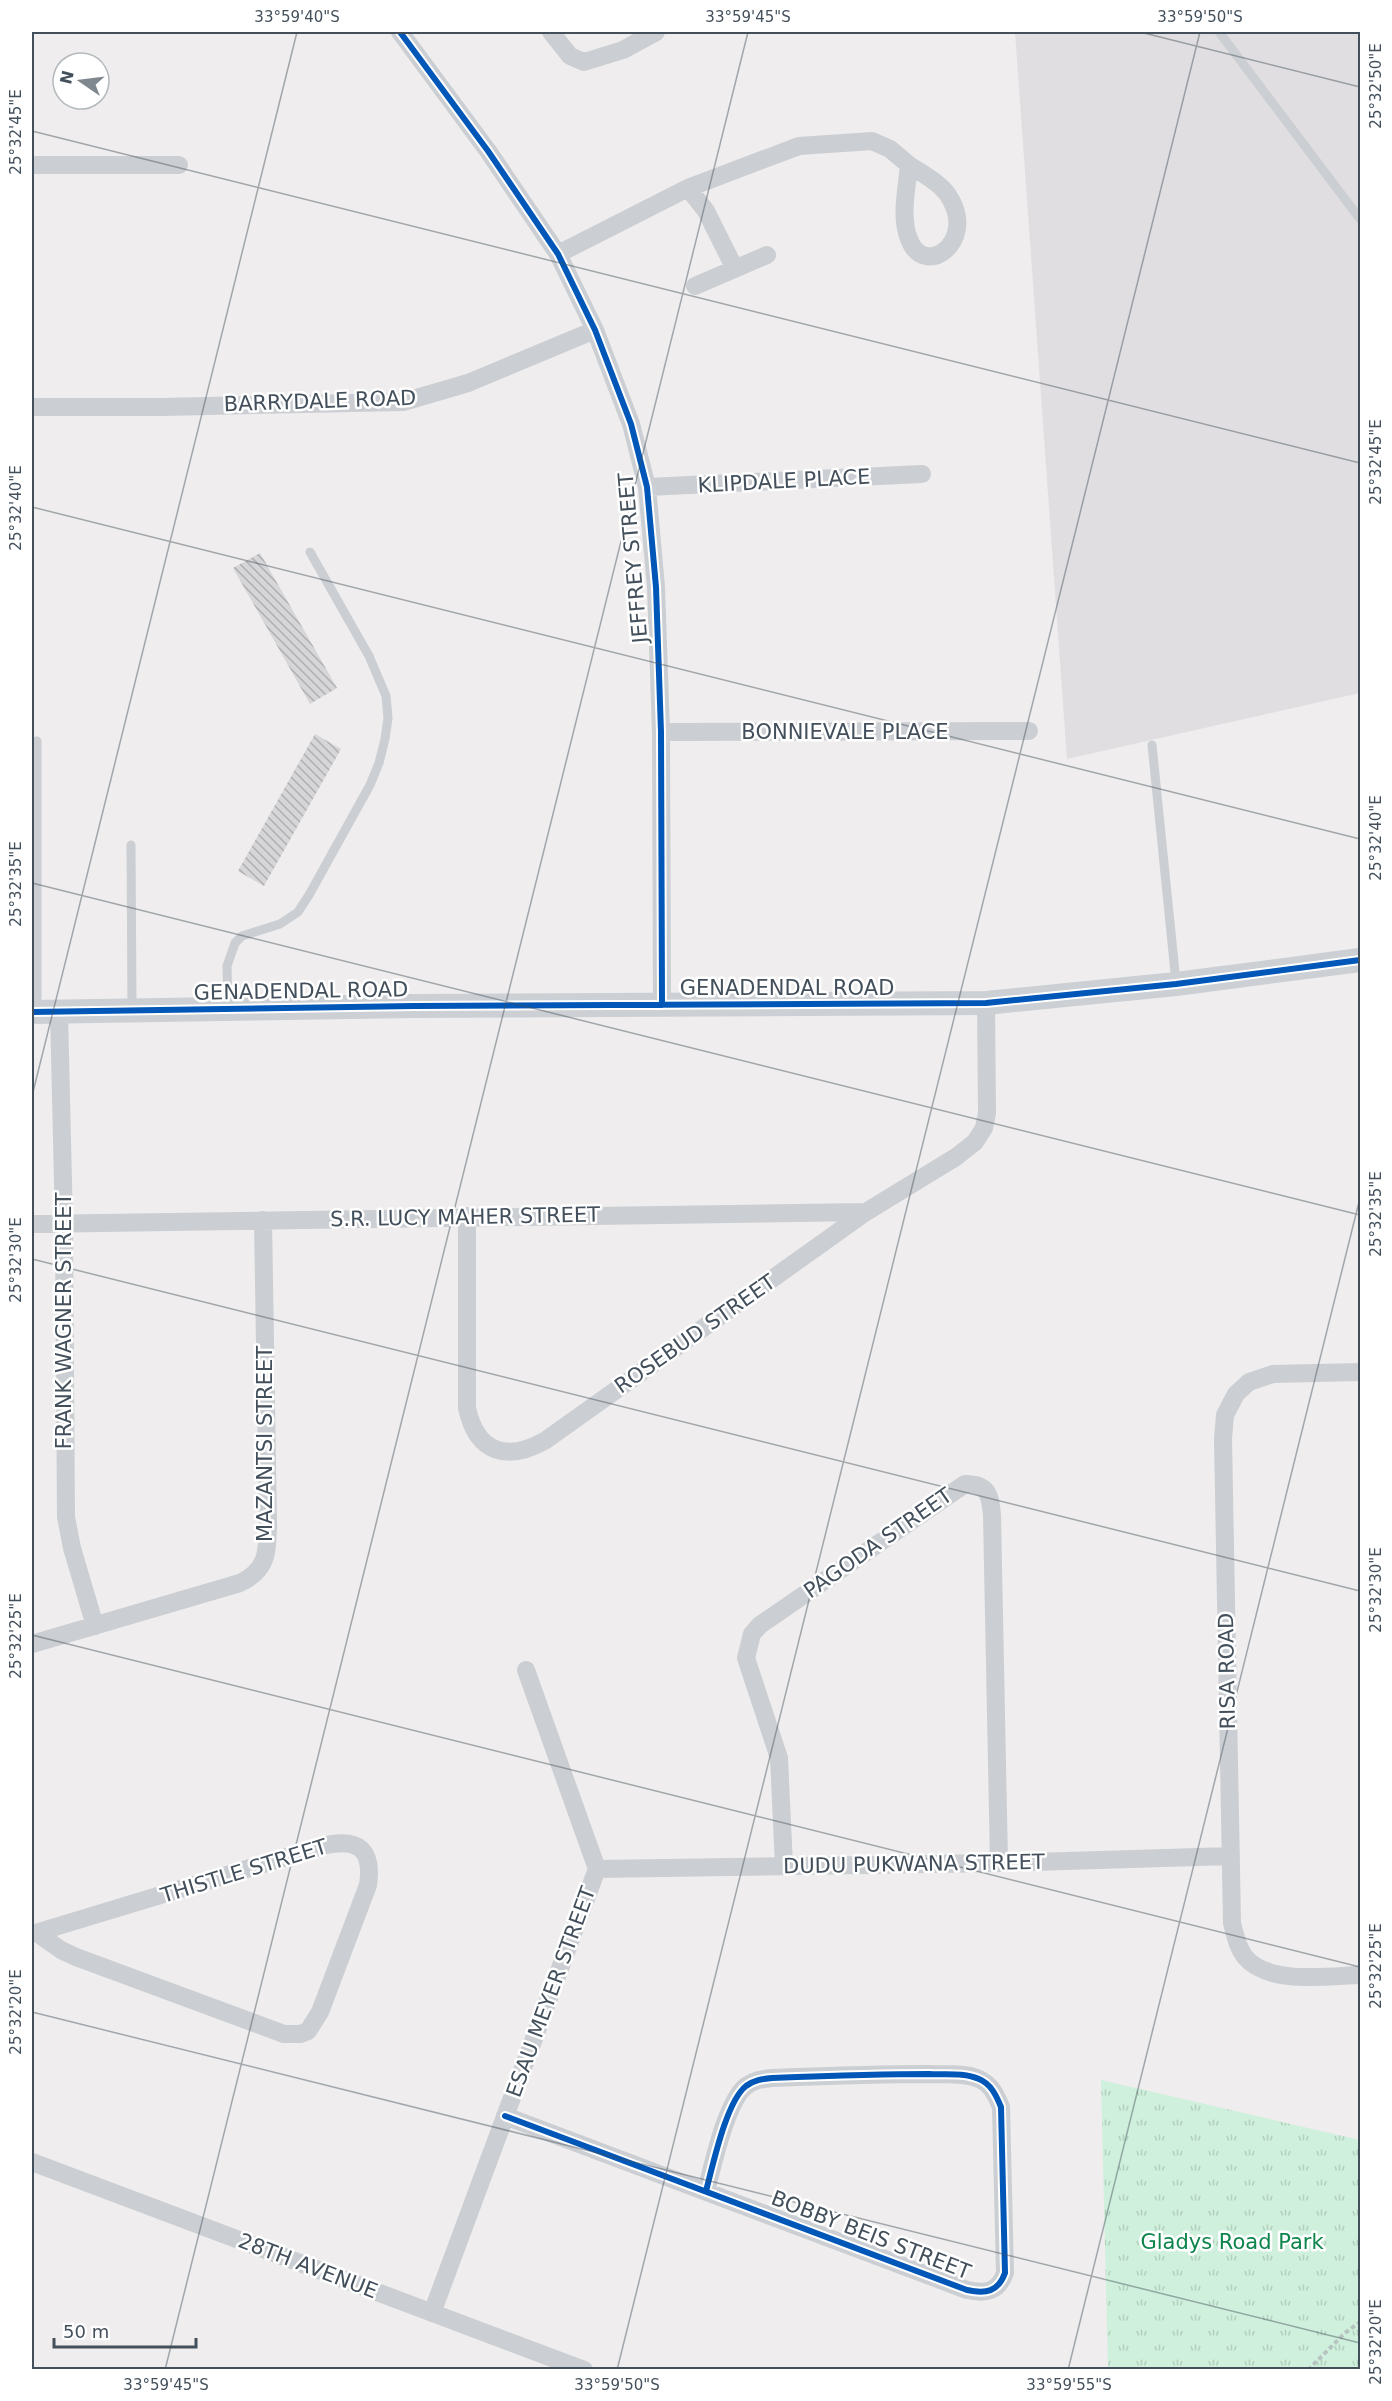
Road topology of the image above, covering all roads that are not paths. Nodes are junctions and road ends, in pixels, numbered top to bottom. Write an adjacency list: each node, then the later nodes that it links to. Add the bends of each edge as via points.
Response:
1 (551, 32): 2 (street, via 570,56 584,62 612,54)
2 (656, 32)
3 (1219, 32): 9 (lane)
4 (407, 34): 10 (street, JEFFREY STREET)
5 (32, 165): 6 (street)
6 (179, 165)
7 (909, 165): 7 (street, via 939,185 956,212 954,241 946,251 935,255 913,248 908,236 905,223); 8 (street, via 890,149 872,141 806,145)
8 (688, 188): 10 (street); 12 (street, via 706,212)
9 (1360, 219)
10 (558, 254): 14 (street, JEFFREY STREET)
11 (767, 255): 12 (street)
12 (735, 269): 13 (street)
13 (695, 286)
14 (596, 330): 15 (street, BARRYDALE ROAD, via 468,383 403,402); 17 (street, JEFFREY STREET, via 631,424)
15 (32, 407)
16 (922, 474): 17 (street, KLIPDALE PLACE)
17 (647, 487): 20 (street, JEFFREY STREET, via 656,587)
18 (310, 552): 28 (lane, via 369,656 386,696 385,739 370,785 297,912 280,924 242,936 235,943 227,966)
19 (1029, 731): 20 (street, BONNIEVALE PLACE)
20 (661, 732): 27 (street, JEFFREY STREET)
21 (37, 741): 30 (lane)
22 (1152, 745): 25 (lane)
23 (131, 845): 29 (lane)
24 (1360, 960): 25 (street, GENADENDAL ROAD)
25 (1176, 984): 26 (street, GENADENDAL ROAD)
26 (986, 1003): 27 (street, GENADENDAL ROAD); 31 (street, ROSEBUD STREET, via 984,1128 975,1142 956,1157)
27 (662, 1005): 28 (street, GENADENDAL ROAD)
28 (228, 1008): 29 (street, GENADENDAL ROAD)
29 (132, 1010): 30 (street, GENADENDAL ROAD)
30 (43, 1012): 35 (street, FRANK WAGNER STREET)
31 (866, 1212): 32 (street, S.R. LUCY MAHER STREET); 32 (street, ROSEBUD STREET, via 546,1440 516,1451 489,1446 477,1436 468,1408)
32 (468, 1216): 33 (street, S.R. LUCY MAHER STREET)
33 (263, 1220): 35 (street, S.R. LUCY MAHER STREET); 37 (street, MAZANTSI STREET, via 268,1526 265,1558 260,1569 240,1583)
34 (32, 1224): 35 (street)
35 (64, 1224): 37 (street, FRANK WAGNER STREET, via 66,1518)
36 (1360, 1372): 40 (street, RISA ROAD, via 1273,1374 1257,1379 1236,1394 1225,1415)
37 (95, 1626): 38 (street, MAZANTSI STREET)
38 (32, 1644)
39 (526, 1670): 43 (street, ESAU MEYER STREET)
40 (1231, 1856): 41 (street, DUDU PUKWANA STREET); 45 (street, RISA ROAD, via 1236,1941 1256,1968 1299,1976)
41 (999, 1863): 42 (street, DUDU PUKWANA STREET); 42 (street, PAGODA STREET, via 992,1515 990,1497 984,1488 965,1484 760,1624 752,1634 746,1658 778,1758)
42 (784, 1866): 43 (street, DUDU PUKWANA STREET)
43 (597, 1869): 46 (street, ESAU MEYER STREET)
44 (34, 1933): 44 (street, THISTLE STREET, via 326,1845 352,1844 368,1857 368,1885 320,2012 308,2031 300,2034 284,2034 76,1957)
45 (1360, 1975)
46 (505, 2116): 48 (street, BOBBY BEIS STREET); 49 (street, ESAU MEYER STREET)
47 (32, 2162): 49 (street, 28TH AVENUE)
48 (706, 2191): 48 (street, BOBBY BEIS STREET, via 967,2290 993,2291 1005,2273 1001,2107 990,2086 968,2075 753,2081 737,2095)
49 (432, 2313): 50 (street, 28TH AVENUE)
50 (584, 2370)

